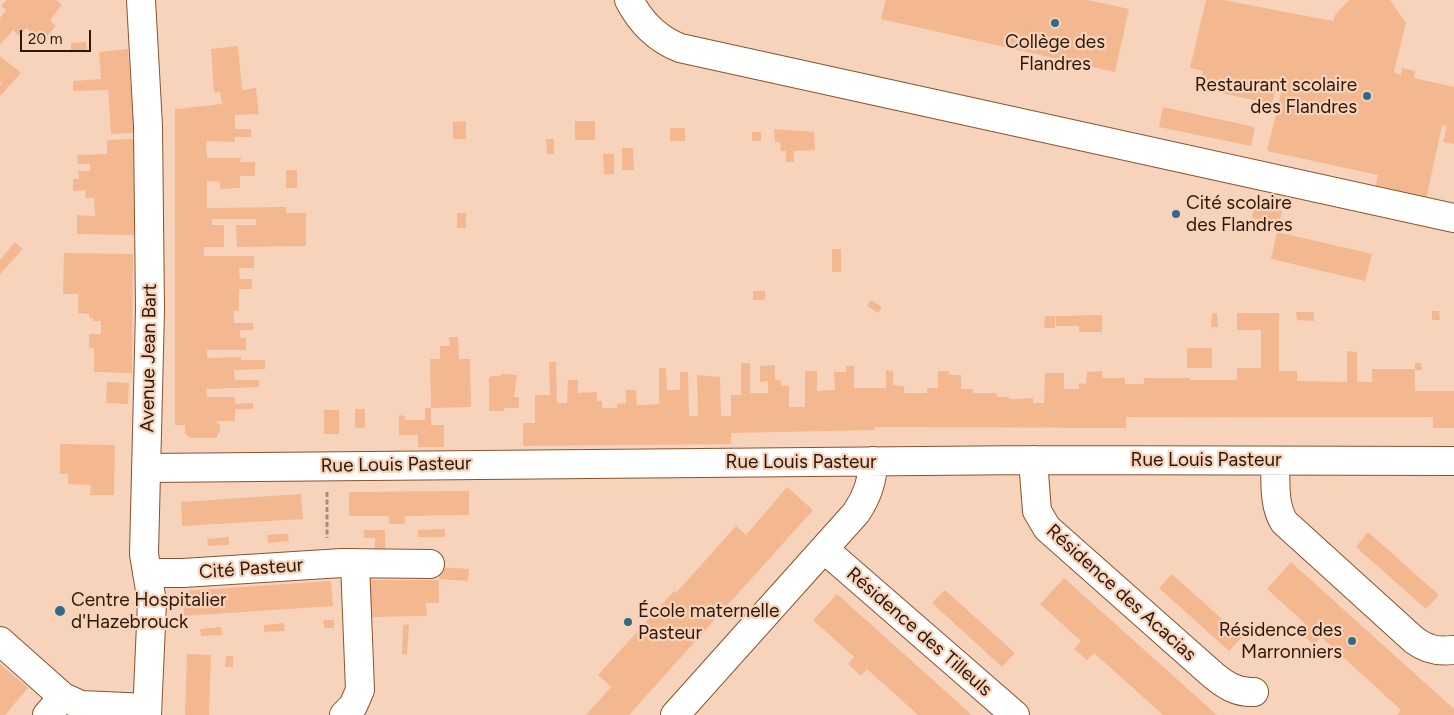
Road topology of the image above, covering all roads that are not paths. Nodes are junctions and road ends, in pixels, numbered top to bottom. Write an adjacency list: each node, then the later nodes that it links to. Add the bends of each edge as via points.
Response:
1 (141, 0): 8 (street, Avenue Jean Bart, via 148,141)
2 (629, 0): 3 (street, via 650,28 680,48)
3 (1454, 218)
4 (1033, 460): 5 (street, Rue Louis Pasteur); 6 (street, Rue Louis Pasteur); 15 (street, Résidence des Acacias, via 1037,512 1047,528 1212,675 1233,689)
5 (873, 461): 8 (street, Rue Louis Pasteur); 9 (street, via 871,480 863,502)
6 (1276, 461): 7 (street, Rue Louis Pasteur); 14 (street, via 1277,505 1284,522 1414,640 1431,649)
7 (1454, 461)
8 (148, 468): 12 (street, Avenue Jean Bart)
9 (824, 549): 19 (street); 20 (street, Résidence des Tilleuls)
10 (355, 563): 11 (street, Cité Pasteur); 12 (street, Cité Pasteur); 18 (street, via 360,690 353,706)
11 (430, 564)
12 (146, 573): 17 (street, Avenue Jean Bart, via 152,602)
13 (0, 641): 16 (street)
14 (1452, 650)
15 (1254, 692)
16 (55, 706): 17 (street, via 81,705)
17 (147, 712)
18 (344, 715)
19 (675, 715)
20 (1015, 715)

